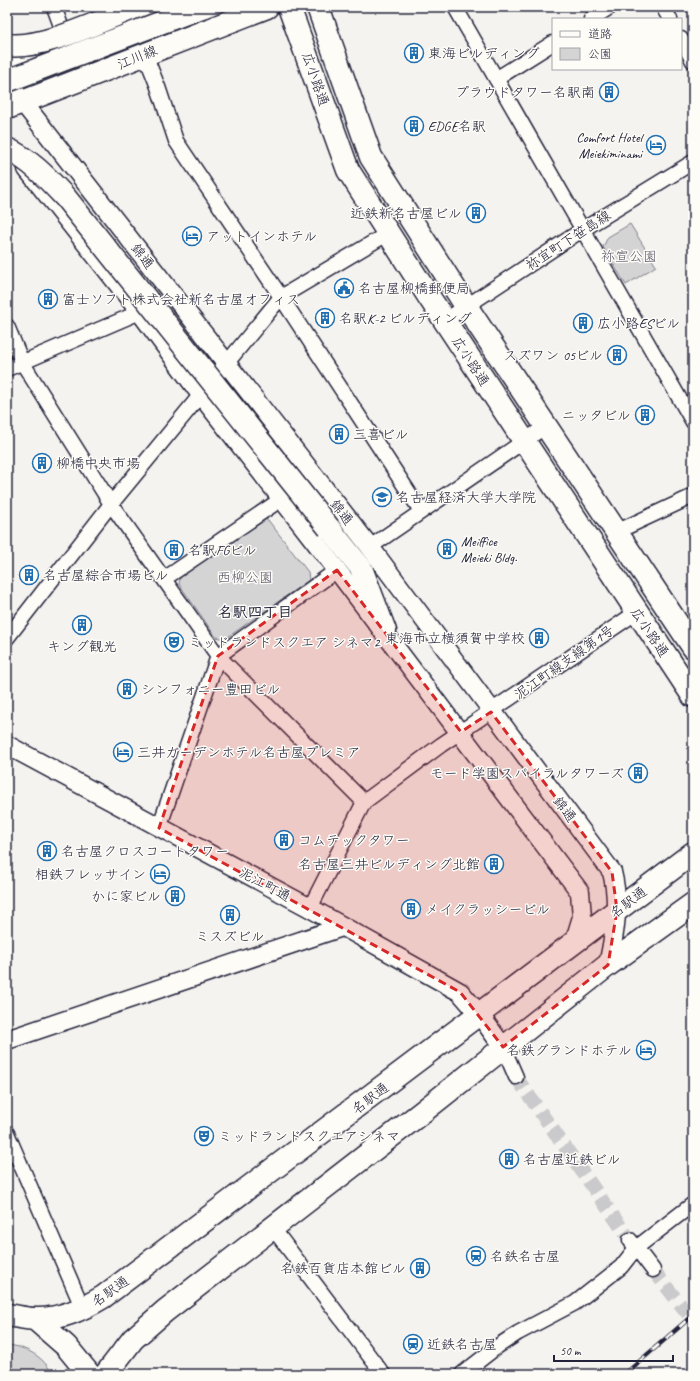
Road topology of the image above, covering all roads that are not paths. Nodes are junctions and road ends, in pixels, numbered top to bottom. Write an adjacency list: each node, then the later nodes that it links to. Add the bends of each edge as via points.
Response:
1 (54, 7): 15 (street)
2 (136, 7): 14 (main road, bridge, via 47,41 15,46)
3 (160, 7): 15 (main road)
4 (202, 7): 21 (main road, bridge)
5 (267, 7): 17 (main road, 江川線)
6 (289, 7): 27 (main road, 広小路通, via 348,170)
7 (318, 7): 29 (main road, 広小路通, via 371,157)
8 (455, 7): 20 (street)
9 (610, 7): 11 (street)
10 (663, 7): 12 (street)
11 (593, 18)
12 (669, 18)
13 (682, 41): 18 (street)
14 (7, 44)
15 (68, 44): 19 (main road)
16 (552, 44): 20 (street)
17 (145, 54): 22 (main road, 江川線); 28 (street, via 176,141)
18 (693, 61)
19 (7, 65)
20 (496, 79): 26 (street)
21 (7, 81): 22 (street, 錦通)
22 (15, 105): 34 (street, 錦通)
23 (7, 142): 30 (street)
24 (7, 149): 49 (main road, bridge, via 42,172 65,197 361,568)
25 (693, 162): 26 (street, 祢宜町下笹島線)
26 (582, 230): 29 (street, 祢宜町下笹島線); 37 (street)
27 (387, 234): 28 (street); 31 (main road, 広小路通)
28 (281, 297): 34 (street); 43 (street)
29 (466, 306): 31 (street, 祢宜町下笹島線); 38 (main road, 広小路通)
30 (140, 312): 33 (street); 36 (street)
31 (444, 321): 39 (main road, 広小路通)
32 (7, 326): 33 (street)
33 (22, 362): 35 (street); 42 (street)
34 (226, 362): 36 (street); 45 (street, 錦通)
35 (7, 369)
36 (201, 395): 41 (street); 42 (street)
37 (693, 422)
38 (546, 426): 39 (street); 44 (main road, 広小路通)
39 (524, 441): 43 (street); 48 (main road, 広小路通)
40 (693, 496): 44 (street)
41 (283, 498): 46 (street); 47 (street)
42 (110, 504): 47 (street); 50 (street)
43 (421, 511): 45 (street)
44 (616, 532): 51 (main road, 広小路通)
45 (370, 547): 54 (street, 錦通)
46 (338, 570): 49 (street); 52 (street)
47 (164, 579): 52 (street)
48 (637, 612): 53 (main road, 広小路通); 54 (street, 泥江町線支線第1号)
49 (384, 631): 55 (street)
50 (7, 638)
51 (693, 647)
52 (218, 656): 57 (street); 58 (street)
53 (693, 696)
54 (491, 712): 55 (street, 泥江町線支線第1号); 62 (street, 錦通, via 612,872 617,891)
55 (461, 732): 57 (street, 泥江町線支線第1号); 64 (street, via 580,892 582,917)
56 (7, 745): 58 (street, 泥江町通)
57 (364, 802): 61 (street)
58 (158, 828): 61 (street, 泥江町通)
59 (693, 853): 62 (main road, 名駅通)
60 (693, 904): 65 (main road)
61 (310, 908): 63 (street, 泥江町通)
62 (617, 910): 64 (main road, 名駅通); 65 (street, 錦通)
63 (342, 927): 66 (street, 泥江町通, via 460,992); 67 (street)
64 (574, 943): 66 (main road, 名駅通)
65 (608, 965): 68 (main road)
66 (480, 1015): 68 (street, 泥江町通); 75 (main road, 名駅通, via 103,1297)
67 (7, 1040)
68 (503, 1047): 69 (street); 72 (main road)
69 (516, 1077)
70 (7, 1133): 75 (street)
71 (693, 1204): 73 (street)
72 (272, 1227): 79 (main road, via 146,1326); 80 (street)
73 (633, 1244): 74 (street); 81 (street, via 621,1267 575,1304 498,1346)
74 (653, 1270)
75 (83, 1309): 77 (main road, 名駅通)
76 (7, 1315): 77 (main road, 名駅通)
77 (35, 1319): 78 (main road, via 66,1346)
78 (89, 1374)
79 (106, 1374)
80 (383, 1374)
81 (462, 1374)

